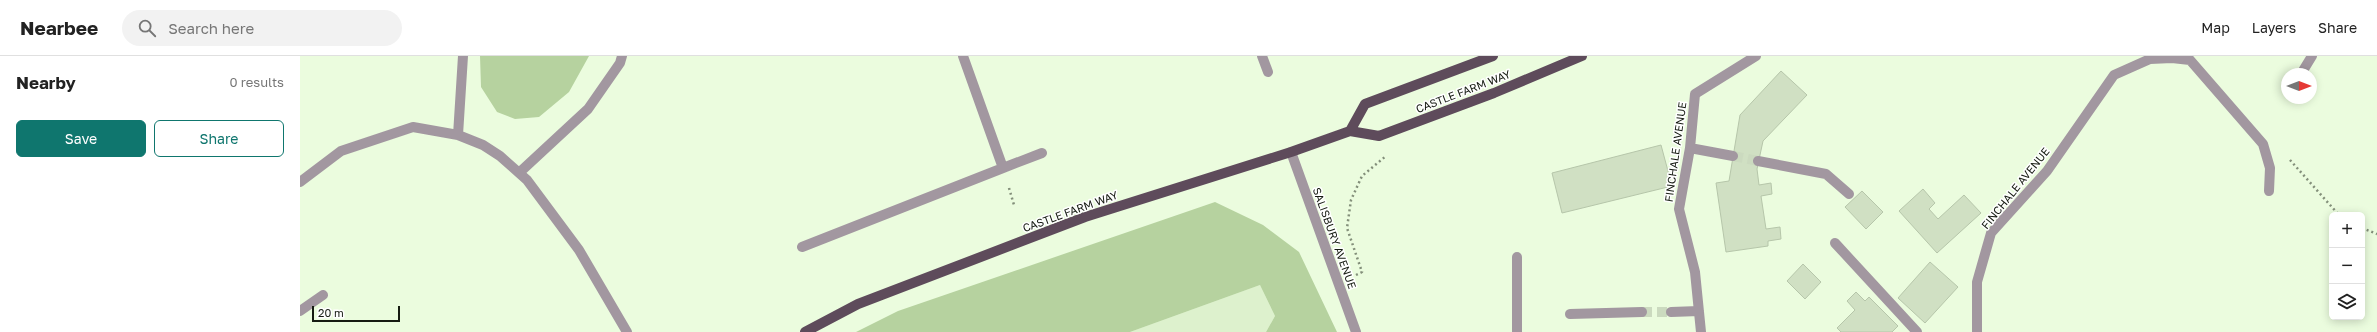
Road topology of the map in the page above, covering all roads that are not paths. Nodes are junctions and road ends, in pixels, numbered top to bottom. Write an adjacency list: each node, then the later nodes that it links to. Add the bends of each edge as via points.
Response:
1 (464, 56): 12 (street)
2 (622, 56): 19 (street, via 620,63 588,109)
3 (963, 56): 18 (street)
4 (1262, 56): 10 (street)
5 (1493, 56): 11 (main road, CASTLE FARM WAY, via 1365,104)
6 (1582, 56): 11 (main road, CASTLE FARM WAY, via 1494,93 1379,136)
7 (1756, 56): 13 (street, FINCHALE AVENUE, via 1695,94)
8 (2312, 56): 9 (street)
9 (2305, 68)
10 (1268, 72)
11 (1350, 131): 14 (main road, CASTLE FARM WAY)
12 (458, 135): 19 (street, via 483,145); 20 (street, via 413,127 341,151)
13 (1690, 148): 16 (street); 27 (street, FINCHALE AVENUE, via 1679,209 1695,272)
14 (1291, 152): 33 (main road, CASTLE FARM WAY, via 1085,217 858,304); 34 (street, SALISBURY AVENUE)
15 (1042, 153): 18 (street)
16 (1733, 156)
17 (1758, 161): 22 (street, via 1826,174)
18 (1003, 168): 24 (street, via 968,184)
19 (520, 172): 32 (street, via 579,250)
20 (300, 182)
21 (2269, 191): 38 (street, FINCHALE AVENUE, via 2270,168 2263,144 2190,60 2150,59 2114,75 2047,171 1991,233 1977,282)
22 (1848, 194)
23 (1835, 243): 37 (street)
24 (802, 247)
25 (1517, 257): 35 (street)
26 (323, 295): 28 (street)
27 (1699, 311): 30 (street); 36 (street, FINCHALE AVENUE)
28 (300, 312)
29 (1642, 312): 31 (street)
30 (1670, 312)
31 (1570, 314)
32 (627, 332)
33 (805, 332)
34 (1356, 332)
35 (1517, 332)
36 (1701, 332)
37 (1917, 332)
38 (1977, 332)

